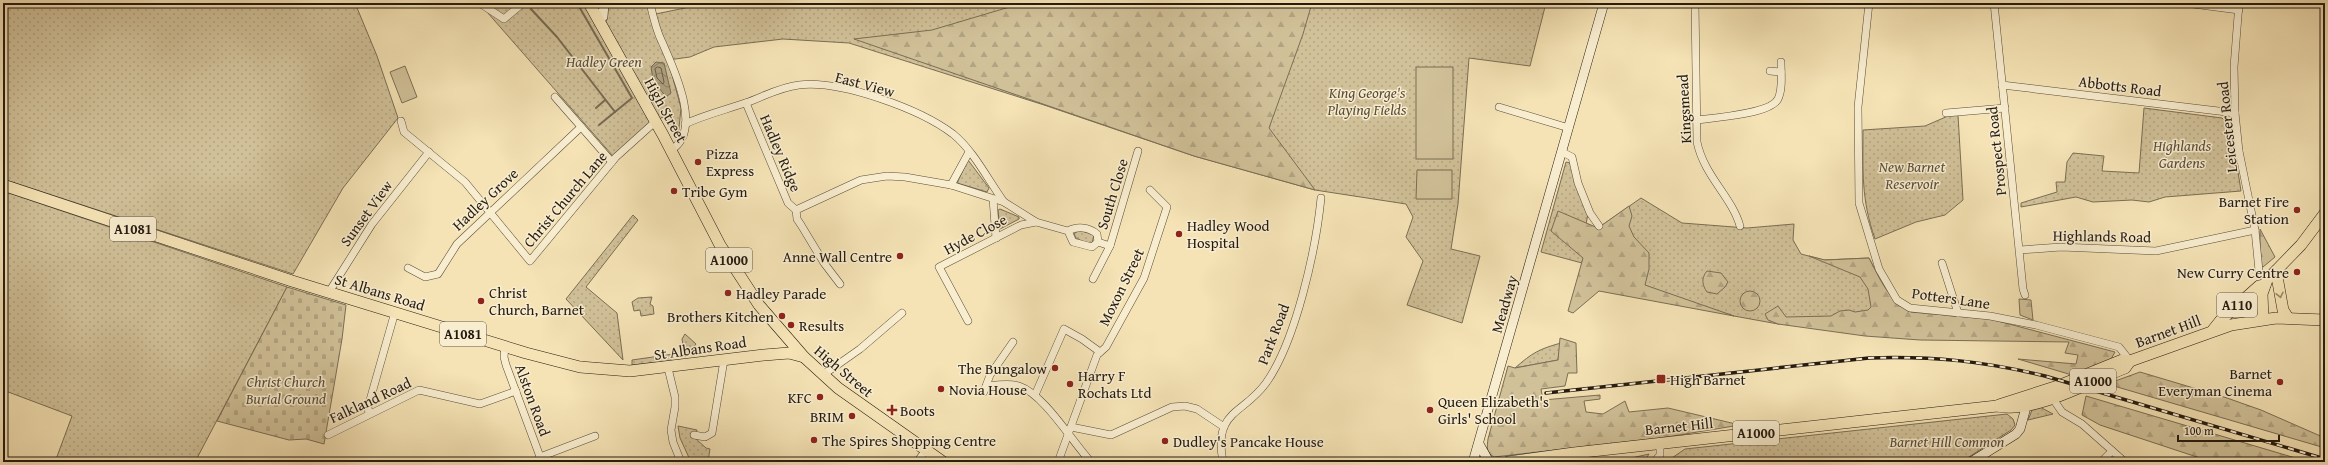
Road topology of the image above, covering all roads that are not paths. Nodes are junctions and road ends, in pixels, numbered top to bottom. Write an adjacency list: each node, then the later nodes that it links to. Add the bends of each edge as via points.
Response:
1 (472, 3): 2 (street, via 481,4 504,19)
2 (524, 3)
3 (589, 3): 12 (main road, A1000)
4 (604, 3): 12 (street, via 603,17)
5 (650, 3): 26 (street, via 661,42 676,73 684,103)
6 (1604, 3): 28 (street, Meadway)
7 (1695, 3): 23 (street, Kingsmead)
8 (1869, 3): 64 (street, Potters Lane, via 1858,106 1858,180 1861,210 1880,269 1897,300 1910,308)
9 (1994, 3): 16 (street, Prospect Road)
10 (2185, 3): 11 (street)
11 (2239, 6): 22 (street, Leicester Road, via 2234,67)
12 (599, 19): 25 (main road, High Street / A1000)
13 (1781, 62): 15 (street)
14 (1770, 71): 15 (street)
15 (1781, 72): 23 (street, via 1780,96 1768,109)
16 (2002, 85): 20 (street, Prospect Road); 22 (street, Abbotts Road)
17 (555, 97): 27 (street)
18 (746, 103): 26 (street, East View); 32 (street, East View, via 786,87 800,85 849,90 881,99 927,118 954,134); 41 (street, Hadley Ridge, via 788,203)
19 (1499, 107): 28 (street)
20 (2005, 108): 21 (street); 52 (street, Prospect Road)
21 (1946, 113)
22 (2235, 113): 47 (street, Leicester Road, via 2239,151)
23 (1696, 120): 46 (street, Kingsmead, via 1697,142 1703,161)
24 (401, 121): 31 (street, Christ Church Lane, via 404,132)
25 (656, 121): 29 (main road, High Street / A1000); 34 (street, Christ Church Lane)
26 (685, 124): 29 (street, via 680,144)
27 (580, 127): 34 (street); 42 (street, Hadley Grove)
28 (1569, 128): 33 (street, Meadway)
29 (671, 150): 70 (main road, High Street / A1000, via 734,269 759,305)
30 (1138, 151): 51 (street, South Close)
31 (429, 152): 42 (street, Christ Church Lane, via 465,182); 60 (street, Sunset View, via 372,224)
32 (969, 152): 36 (street); 40 (street, East View)
33 (1562, 152): 45 (street, via 1572,157 1578,183 1590,213); 94 (street, Meadway)
34 (612, 162): 42 (street, Christ Church Lane, via 530,261)
35 (3, 185): 60 (main road, St Albans Road / A1081)
36 (950, 185): 39 (street); 41 (street, via 905,177 870,178)
37 (1150, 190): 74 (street, Moxon Street, via 1167,207 1167,211 1144,278 1106,347)
38 (1321, 198): 88 (street, Park Road, via 1312,257 1282,353 1265,384 1233,412)
39 (994, 199): 40 (street); 49 (street)
40 (1004, 202): 44 (street)
41 (796, 210): 58 (street, Hadley Ridge, via 800,225)
42 (490, 212): 54 (street, Hadley Grove, via 456,244 438,274 425,277)
43 (2325, 213): 56 (main road, A110, via 2301,245)
44 (1036, 222): 48 (street, South Close); 49 (street, Hyde Close, via 1021,225)
45 (1599, 226)
46 (1740, 226)
47 (2255, 230): 52 (street, Highlands Road, via 2156,251 2061,247); 55 (street, Leicester Road)
48 (1068, 231): 50 (street, South Close, via 1078,227 1093,231 1097,234); 50 (street, South Close, via 1073,242 1092,248)
49 (996, 238): 68 (street, Hyde Close, via 939,268)
50 (1098, 242): 51 (street, South Close)
51 (1110, 246): 57 (street, South Close)
52 (2020, 250): 61 (street, Prospect Road, via 2023,289)
53 (1942, 263): 64 (street)
54 (408, 268)
55 (2259, 271)
56 (2276, 271): 59 (main road, A110); 65 (main road, A110, one-way to 65, via 2283,310)
57 (1093, 279)
58 (840, 284)
59 (2265, 284): 66 (main road, A110, via 2262,294); 69 (main road, A110, via 2254,290)
60 (329, 292): 62 (main road, St Albans Road / A1081)
61 (2026, 295)
62 (395, 312): 72 (main road, St Albans Road / A1081); 87 (street, via 368,407)
63 (902, 313): 80 (street, via 860,349)
64 (1958, 313): 78 (street, Potters Lane, via 2021,322 2115,346 2124,351)
65 (2288, 318): 66 (main road, A1000); 67 (main road, A1000)
66 (2263, 319): 69 (main road, Barnet Hill / A1000)
67 (2325, 320)
68 (968, 321)
69 (2213, 330): 78 (main road, Barnet Hill / A1000)
70 (785, 334): 73 (main road, High Street / A1000); 75 (main road, via 783,344)
71 (1013, 342): 84 (street, via 990,375 985,389 1020,386)
72 (505, 346): 79 (main road, St Albans Road / A1081, via 580,367 627,371); 82 (street, Alston Road, via 506,365)
73 (791, 348): 75 (main road, St Albans Road / A1081); 76 (main road, St Albans Road / A1081)
74 (1100, 352): 84 (street, Moxon Street, via 1064,330); 89 (street, Moxon Street)
75 (775, 354): 77 (main road, St Albans Road / A1081)
76 (804, 357): 80 (main road, High Street)
77 (724, 360): 79 (main road, St Albans Road / A1081); 91 (street, via 712,434 705,437)
78 (2130, 361): 81 (main road, Barnet Hill / A1000, via 2122,360); 85 (main road, Barnet Hill / A1000, via 2125,368)
79 (668, 368): 98 (street, via 675,397 670,430)
80 (823, 375): 95 (main road, High Street, via 854,401)
81 (2058, 386): 83 (main road, Barnet Hill / A1000); 85 (street)
82 (516, 391): 87 (street, Falkland Road, via 480,404 419,390); 97 (street, Alston Road)
83 (2040, 392): 85 (street); 86 (main road, Barnet Hill / A1000)
84 (1035, 396): 89 (street)
85 (2051, 396): 86 (main road, Barnet Hill / A1000); 96 (street, via 2062,412 2082,424)
86 (2020, 403): 93 (main road, Barnet Hill / A1000); 108 (street, via 2025,411 2020,429)
87 (370, 414): 90 (street, Falkland Road)
88 (1224, 427): 89 (street, via 1197,409 1185,406 1172,407 1111,435); 103 (street, Park Road, via 1221,441)
89 (1070, 430): 101 (street, Moxon Street); 102 (street)
90 (328, 434)
91 (694, 435)
92 (595, 436): 97 (street)
93 (1660, 443): 106 (main road, Barnet Hill / A1000); 107 (street, via 1660,455)
94 (1479, 444): 104 (street, Meadway); 105 (street)
95 (926, 450): 99 (street); 100 (main road, High Street)
96 (2112, 451): 109 (street); 110 (street)
97 (541, 460)
98 (681, 462)
99 (917, 462)
100 (943, 462)
101 (1058, 462)
102 (1091, 462)
103 (1223, 462)
104 (1473, 462)
105 (1489, 462)
106 (1509, 462)
107 (1654, 462)
108 (1971, 462)
109 (2101, 462)
110 (2124, 462)

